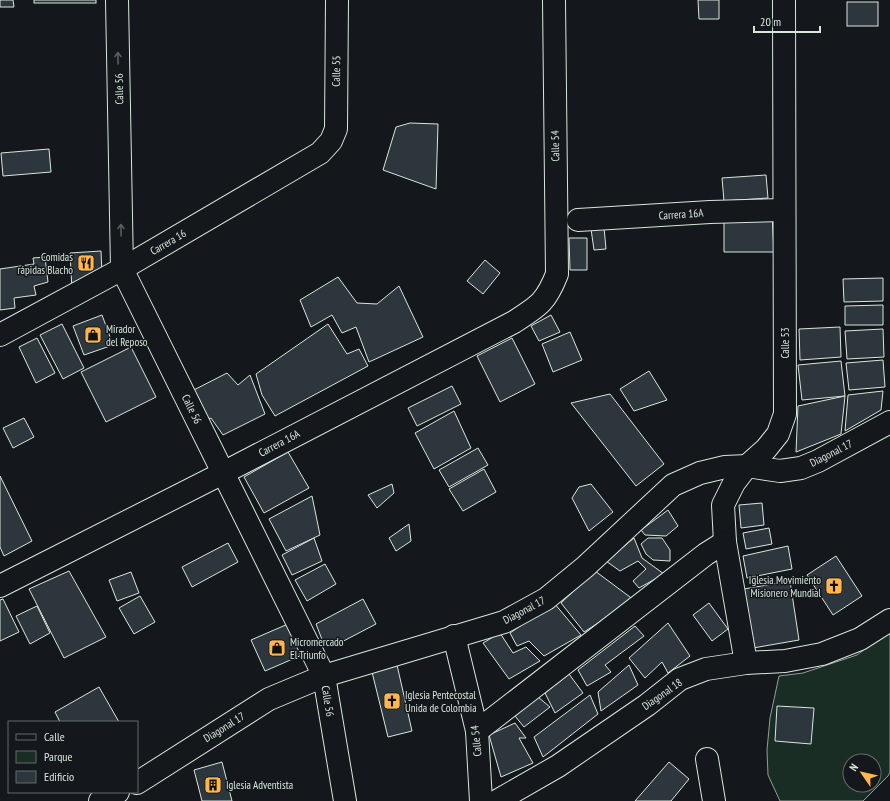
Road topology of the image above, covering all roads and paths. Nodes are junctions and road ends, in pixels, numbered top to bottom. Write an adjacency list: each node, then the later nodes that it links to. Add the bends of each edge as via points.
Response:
1 (117, 0): 8 (street, Calle 56, one-way to 1)
2 (337, 0): 5 (street, Calle 55, via 336,129)
3 (554, 0): 9 (street, Calle 54, via 557,274)
4 (784, 0): 6 (street, Calle 53)
5 (331, 141): 8 (street, Carrera 16, via 320,153)
6 (784, 210): 7 (street, Carrera 16A); 12 (street, Calle 53, via 785,414 778,434)
7 (578, 220)
8 (122, 268): 10 (street, Carrera 16); 13 (street, Calle 56)
9 (550, 290): 13 (street, Carrera 16A, via 540,306 514,322)
10 (0, 335)
11 (890, 422): 12 (street, Diagonal 17, via 801,468 780,471)
12 (747, 466): 14 (street, Calle 53, via 728,493 723,505); 17 (street, Diagonal 17, via 725,467 700,473 673,485 546,599 504,622)
13 (224, 473): 15 (street, Carrera 16A); 19 (street, Calle 56)
14 (725, 542): 18 (street, Calle 53); 20 (street)
15 (0, 586)
16 (890, 620): 18 (street, Diagonal 18, via 860,639 822,654 785,661)
17 (454, 636): 19 (street, Diagonal 17); 20 (street, Calle 54)
18 (746, 663): 27 (street, Diagonal 18, via 706,669 680,679 558,766)
19 (324, 676): 22 (street, Diagonal 17, via 269,699); 25 (street, Calle 56)
20 (477, 731): 26 (street, Calle 54)
21 (707, 759): 28 (street)
22 (138, 782)
23 (116, 793): 24 (street)
24 (100, 801)
25 (344, 801)
26 (480, 801)
27 (497, 801)
28 (714, 801)

